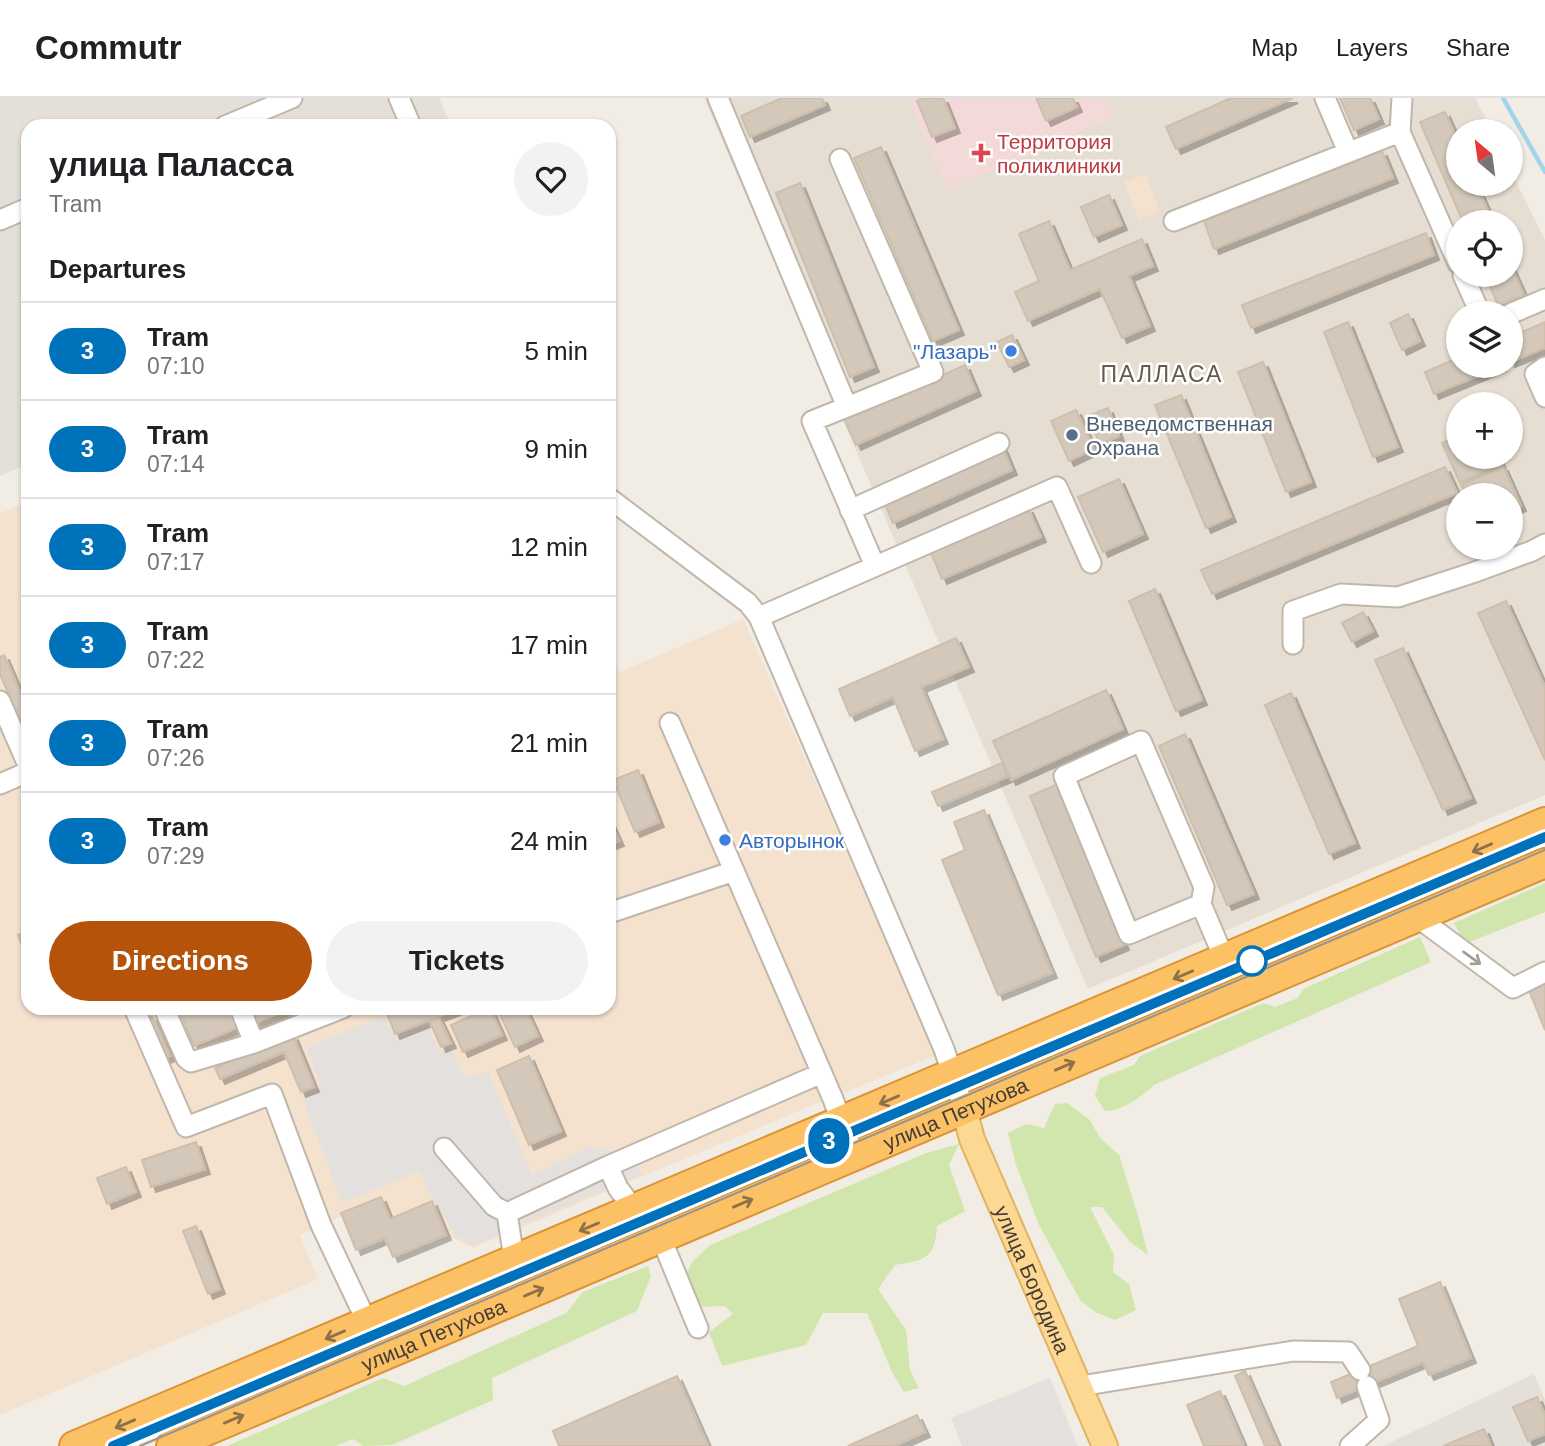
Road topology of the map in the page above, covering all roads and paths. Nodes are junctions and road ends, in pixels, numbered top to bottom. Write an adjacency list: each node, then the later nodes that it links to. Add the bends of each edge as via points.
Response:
1 (292, 98): 6 (street)
2 (399, 98): 7 (street)
3 (718, 98): 19 (street)
4 (1325, 98): 9 (street)
5 (1402, 98): 8 (street)
6 (242, 119)
7 (408, 119)
8 (1400, 132): 9 (street); 14 (street)
9 (1348, 152): 13 (street)
10 (840, 159): 19 (street, via 933,372)
11 (21, 211): 12 (street)
12 (0, 220)
13 (1174, 221)
14 (1446, 236)
15 (1545, 299): 16 (street)
16 (1523, 308)
17 (1545, 367): 18 (street, via 1535,374)
18 (1545, 397)
19 (847, 407): 22 (street, via 812,421)
20 (999, 443): 22 (street)
21 (616, 503): 26 (street, via 748,603)
22 (850, 510): 25 (street)
23 (1545, 544): 27 (street, via 1398,597 1341,594 1293,611)
24 (1091, 563): 25 (street, via 1057,487)
25 (875, 566): 26 (street)
26 (759, 617): 47 (street)
27 (1293, 644)
28 (0, 701): 30 (street)
29 (670, 723): 35 (street)
30 (21, 749)
31 (21, 775): 32 (street)
32 (0, 784)
33 (1545, 822): 39 (highway, улица Петухова, one-way to 39)
34 (1545, 863): 38 (highway, улица Петухова)
35 (734, 871): 37 (street); 46 (street)
36 (1201, 904): 36 (street, via 1204,887 1142,741 1063,776 1129,934); 39 (street)
37 (616, 911)
38 (1417, 917): 40 (street, one-way to 40, via 1513,988); 48 (highway, улица Петухова, one-way to 38)
39 (1224, 958): 47 (highway, улица Петухова, one-way to 47)
40 (1545, 972)
41 (137, 1015): 57 (street, via 186,1127 272,1094 321,1225)
42 (167, 1015): 45 (street, via 191,1062)
43 (243, 1015): 45 (street)
44 (310, 1015): 45 (street)
45 (254, 1043)
46 (822, 1073): 49 (street); 52 (street)
47 (952, 1073): 48 (street); 49 (highway, улица Петухова, one-way to 49)
48 (964, 1110): 51 (highway, улица Петухова); 59 (main road, улица Бородина, via 972,1139)
49 (839, 1121): 51 (street); 53 (highway, улица Петухова)
50 (444, 1147): 54 (street, via 494,1206)
51 (854, 1156): 55 (highway, улица Петухова, one-way to 51)
52 (608, 1166): 53 (street); 54 (street)
53 (634, 1209): 56 (highway, улица Петухова, one-way to 56)
54 (507, 1213): 56 (street)
55 (661, 1238): 58 (street); 61 (highway, улица Петухова, one-way to 55)
56 (514, 1259): 57 (highway, улица Петухова)
57 (366, 1322): 60 (highway, улица Петухова, one-way to 60)
58 (698, 1328)
59 (1081, 1386): 62 (main road, улица Бородина); 63 (street, via 1293,1352 1348,1352 1379,1420)
60 (74, 1446)
61 (172, 1446)
62 (1105, 1446)
63 (1350, 1446)

